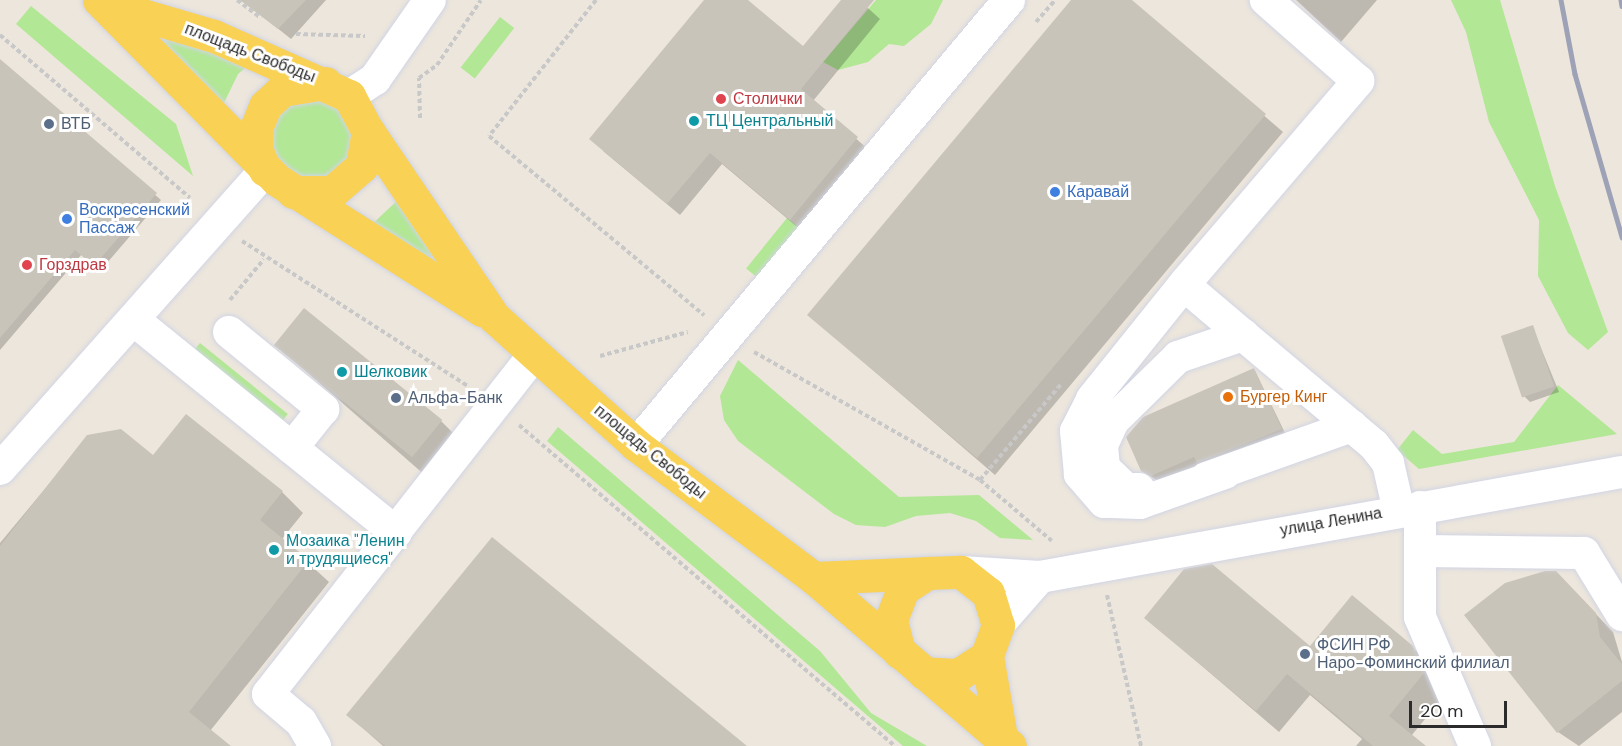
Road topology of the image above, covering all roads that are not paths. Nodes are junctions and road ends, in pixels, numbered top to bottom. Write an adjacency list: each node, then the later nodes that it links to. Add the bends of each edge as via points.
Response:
1 (430, 0): 5 (street, via 375,79)
2 (1009, 0): 16 (street)
3 (1266, 0): 9 (street, via 1358,81)
4 (101, 2): 5 (main road, площадь Свободы, via 214,36); 7 (main road, площадь Свободы)
5 (338, 89): 6 (main road, площадь Свободы); 7 (main road, площадь Свободы, via 304,82 282,90 266,106 257,126 256,149)
6 (369, 131): 8 (main road, via 362,166 350,181 312,195); 10 (main road, площадь Свободы)
7 (265, 170): 8 (main road, площадь Свободы); 11 (street)
8 (293, 192): 10 (main road, площадь Свободы)
9 (1184, 285): 13 (street); 20 (street, via 1092,399 1076,431 1080,474 1104,502 1140,503)
10 (494, 317): 14 (main road, площадь Свободы)
11 (135, 321): 17 (street); 18 (street)
12 (229, 332): 17 (street, via 323,409)
13 (1244, 335): 15 (street); 20 (street, via 1178,357 1113,421 1102,446 1104,468 1126,489 1155,489)
14 (534, 355): 16 (main road, площадь Свободы); 22 (street)
15 (1352, 426): 20 (street); 21 (street, via 1388,463)
16 (636, 445): 27 (main road, площадь Свободы)
17 (292, 448): 22 (street)
18 (0, 469)
19 (1622, 472): 21 (street, улица Ленина)
20 (1225, 473)
21 (1410, 509): 23 (street); 26 (street, улица Ленина)
22 (396, 532): 34 (street, via 268,694 300,722)
23 (1420, 551): 28 (street, via 1584,553); 35 (street, via 1420,618)
24 (928, 573): 25 (main road); 27 (main road); 30 (main road, via 903,589 891,620)
25 (962, 573): 26 (street, улица Ленина); 29 (main road, via 988,593)
26 (1040, 577): 29 (street)
27 (814, 578): 30 (main road, площадь Свободы)
28 (1622, 615)
29 (998, 625): 31 (main road, площадь Свободы)
30 (899, 652): 32 (main road, площадь Свободы)
31 (987, 657): 32 (main road, via 958,675); 33 (main road, площадь Свободы)
32 (924, 673): 33 (main road, площадь Свободы)
33 (1005, 741)
34 (315, 746)
35 (1475, 746)

